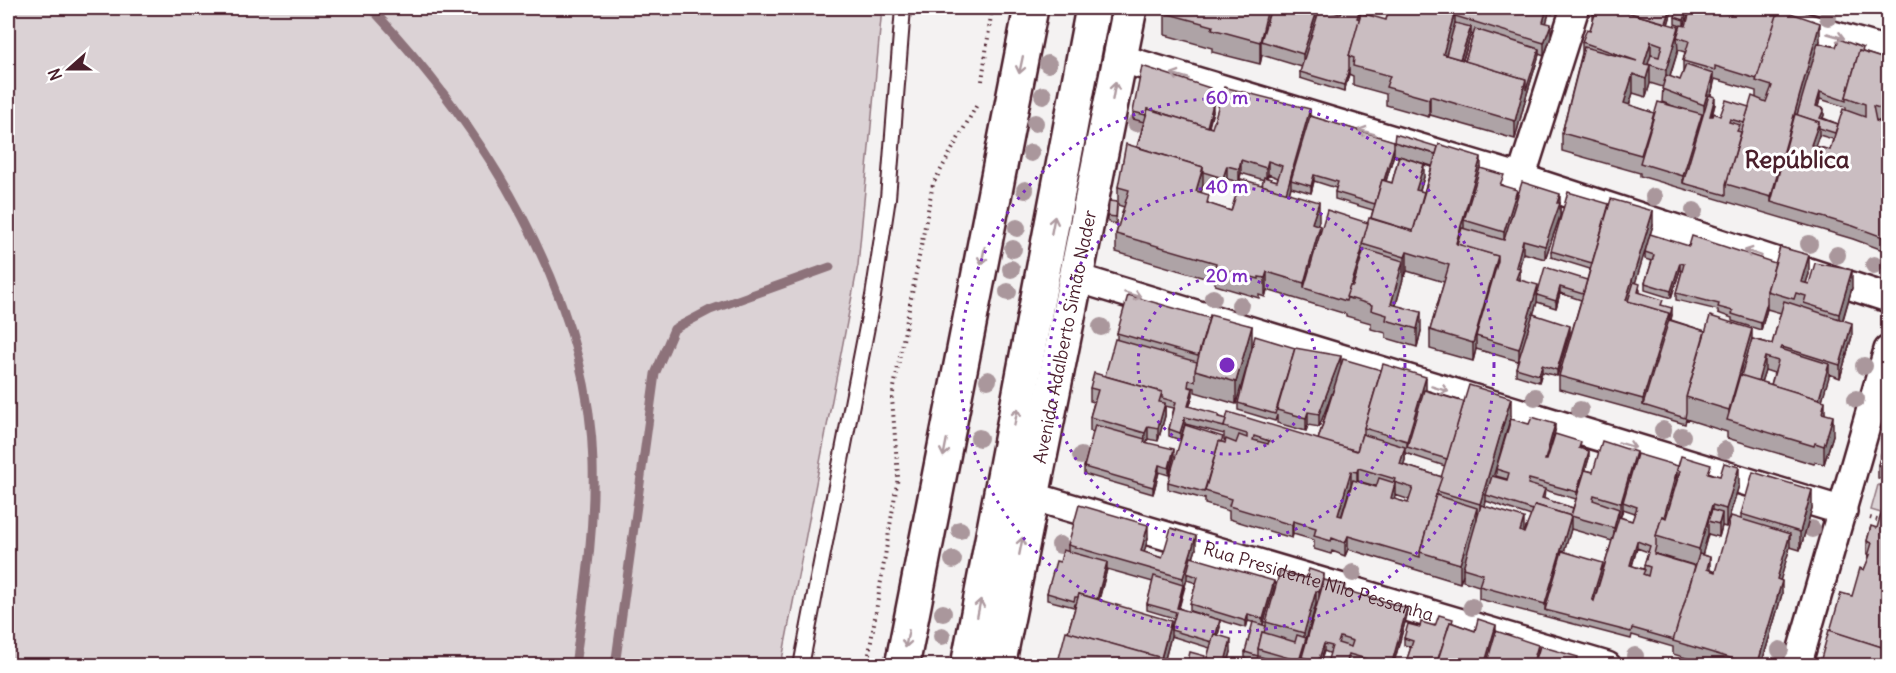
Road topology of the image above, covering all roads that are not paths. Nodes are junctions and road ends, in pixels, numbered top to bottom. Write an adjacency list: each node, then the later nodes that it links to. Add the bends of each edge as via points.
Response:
1 (903, 8): 15 (lane, via 888,198 873,296)
2 (1031, 8): 16 (main road, one-way to 16)
3 (1093, 8): 17 (main road, Avenida Adalberto Simão Nader, one-way to 3)
4 (1130, 8): 8 (main road, Avenida Adalberto Simão Nader)
5 (1575, 8): 9 (street)
6 (1739, 8): 7 (street, one-way to 7)
7 (1888, 51)
8 (1119, 58): 9 (street, one-way to 8); 10 (main road, Avenida Adalberto Simão Nader, one-way to 8)
9 (1521, 178): 11 (street, one-way to 9)
10 (1077, 278): 13 (main road, Avenida Adalberto Simão Nader); 14 (street, one-way to 14)
11 (1888, 298)
12 (1888, 350): 14 (street)
13 (1031, 496): 18 (main road, Avenida Adalberto Simão Nader, one-way to 13); 19 (street, Rua Presidente Nilo Pessanha)
14 (1844, 511): 20 (street)
15 (801, 666)
16 (902, 666)
17 (968, 666)
18 (998, 666)
19 (1606, 666)
20 (1797, 666)

